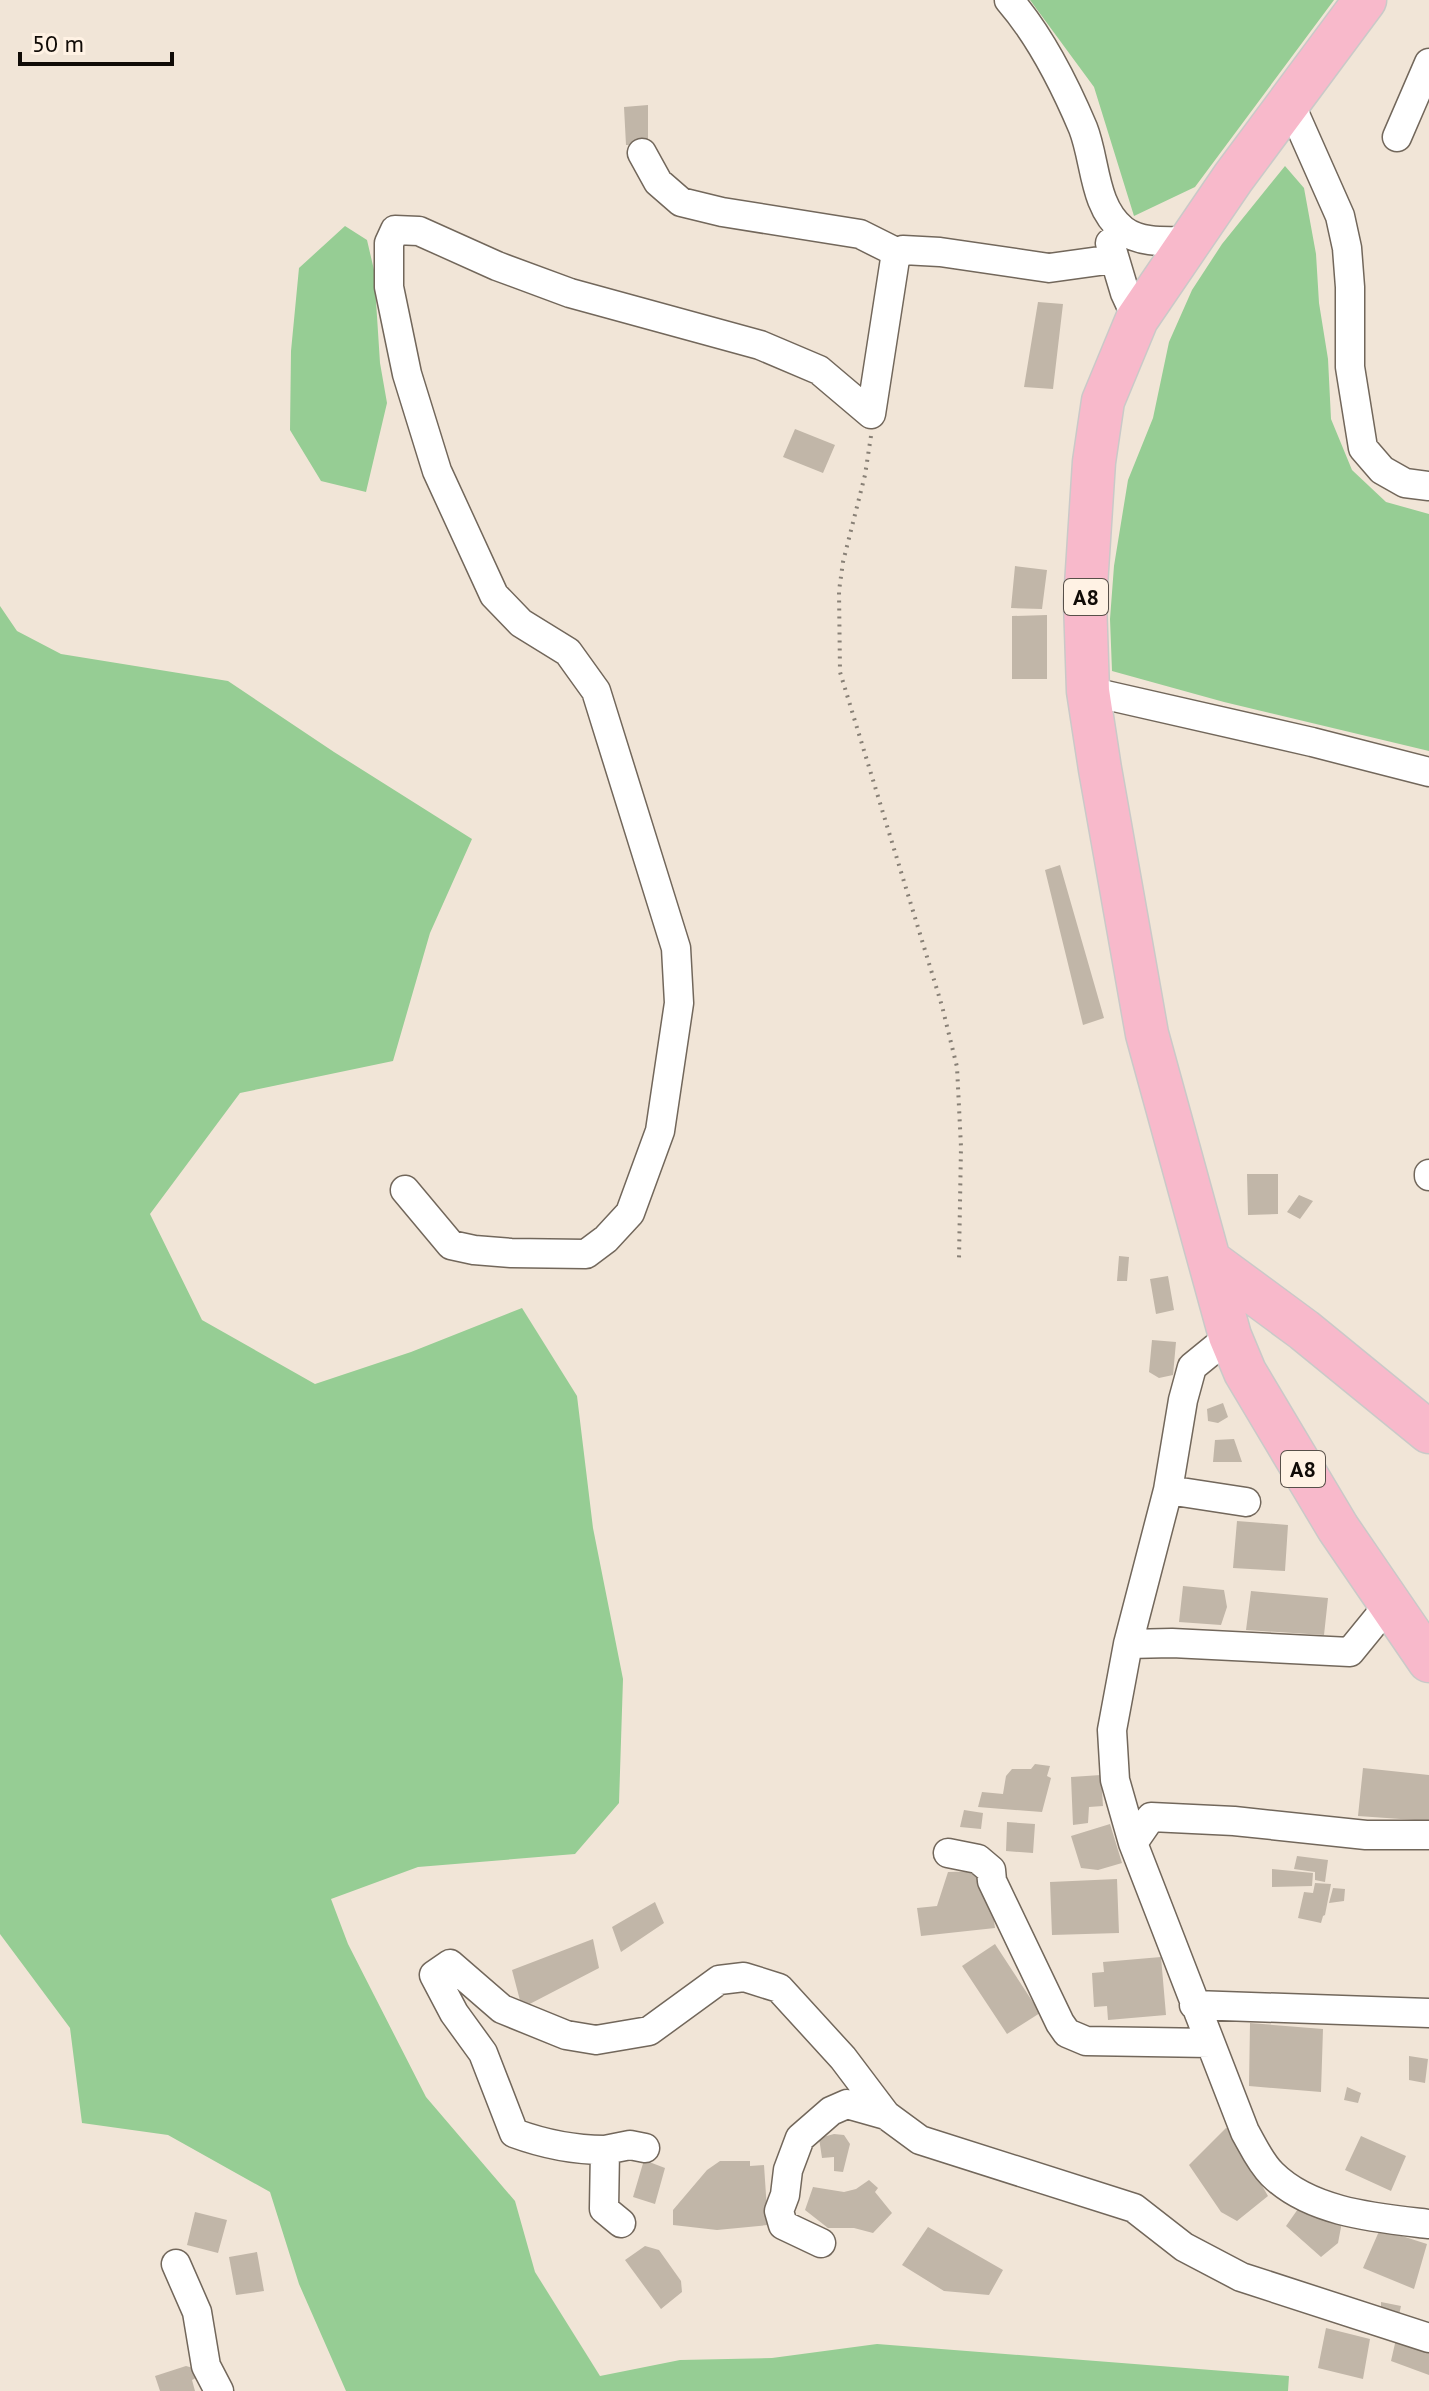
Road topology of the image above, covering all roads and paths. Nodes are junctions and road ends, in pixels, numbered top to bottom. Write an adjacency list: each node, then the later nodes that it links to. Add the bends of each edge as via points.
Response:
1 (1009, 0): 7 (street, via 1066,91 1084,132)
2 (1365, 0): 4 (highway, A8)
3 (1429, 63): 5 (street)
4 (1289, 101): 8 (highway, A8); 13 (street, via 1340,216 1347,248 1350,367 1363,448 1382,470 1405,483)
5 (1397, 137)
6 (642, 153): 9 (street, via 658,182 681,202 860,234)
7 (1101, 199): 8 (street, via 1130,235); 10 (street)
8 (1189, 241): 11 (highway, A8)
9 (898, 253): 10 (street, via 940,252 1049,268); 12 (street)
10 (1114, 259): 11 (street)
11 (1137, 319): 14 (highway, A8, via 1103,401 1094,462 1085,601)
12 (871, 414): 16 (street, via 819,370 760,345 570,293 419,231 395,230 389,243 389,287 407,374 437,471 494,595 521,623 568,652 596,691 676,948 679,1003 660,1131 630,1213 586,1254 451,1245); 17 (path, via 871,446 839,591 840,672 957,1067)
13 (1429, 486)
14 (1088, 691): 15 (street); 18 (highway, A8, via 1147,1034)
15 (1429, 772)
16 (405, 1190)
17 (959, 1259)
18 (1209, 1260): 19 (highway); 20 (highway, A8)
19 (1279, 1311): 20 (highway, via 1242,1318); 21 (highway)
20 (1230, 1336): 22 (street, via 1192,1367); 24 (highway, A8, via 1245,1372 1338,1528)
21 (1429, 1432)
22 (1168, 1490): 23 (street); 25 (street)
23 (1246, 1502)
24 (1390, 1603): 25 (street, via 1350,1652); 26 (highway, A8)
25 (1128, 1644): 28 (street, via 1112,1730 1115,1780)
26 (1424, 1644)
27 (1429, 1835): 28 (street, via 1366,1835 1151,1817)
28 (1133, 1843): 30 (street)
29 (948, 1853): 32 (street, via 978,1859 991,1870 1067,2033 1086,2041)
30 (1194, 2005): 31 (street); 32 (street)
31 (1429, 2013)
32 (1210, 2043): 37 (street, via 1245,2132 1272,2174 1294,2190 1353,2215)
33 (886, 2115): 35 (street, via 779,1988 758,1981 719,1980 649,2031 596,2040 566,2035 502,2009 450,1964 434,1975 483,2053 514,2133 543,2144); 38 (street, via 847,2104 800,2138 779,2211 783,2225); 40 (street, via 938,2148 1134,2208 1184,2247 1241,2277)
34 (645, 2148): 35 (street)
35 (605, 2150): 36 (street, via 604,2209)
36 (621, 2223)
37 (1429, 2224)
38 (821, 2243)
39 (176, 2264): 41 (street, via 197,2312 206,2366)
40 (1429, 2338)
41 (219, 2391)

